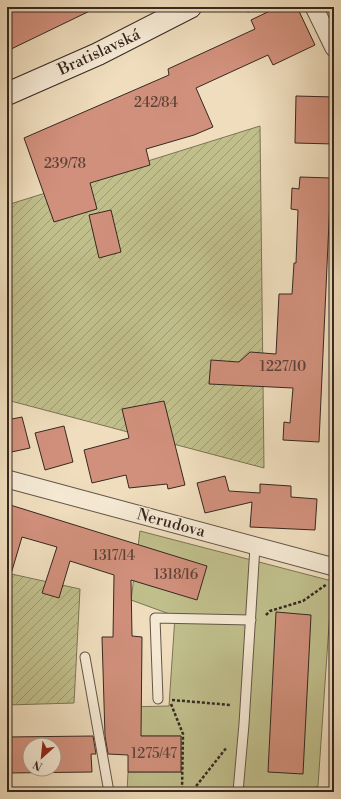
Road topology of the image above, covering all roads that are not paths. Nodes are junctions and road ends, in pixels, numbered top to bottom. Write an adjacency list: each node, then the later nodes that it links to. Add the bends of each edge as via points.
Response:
1 (190, 7): 4 (main road, Bratislavská, via 98,54)
2 (314, 7): 3 (street)
3 (334, 48)
4 (7, 94)
5 (7, 479): 6 (street, Nerudova)
6 (255, 546): 7 (street, Nerudova); 8 (lane)
7 (332, 574)
8 (250, 624): 10 (lane, via 155,618); 12 (lane)
9 (85, 657): 11 (lane)
10 (158, 699)
11 (109, 792)
12 (238, 792)

